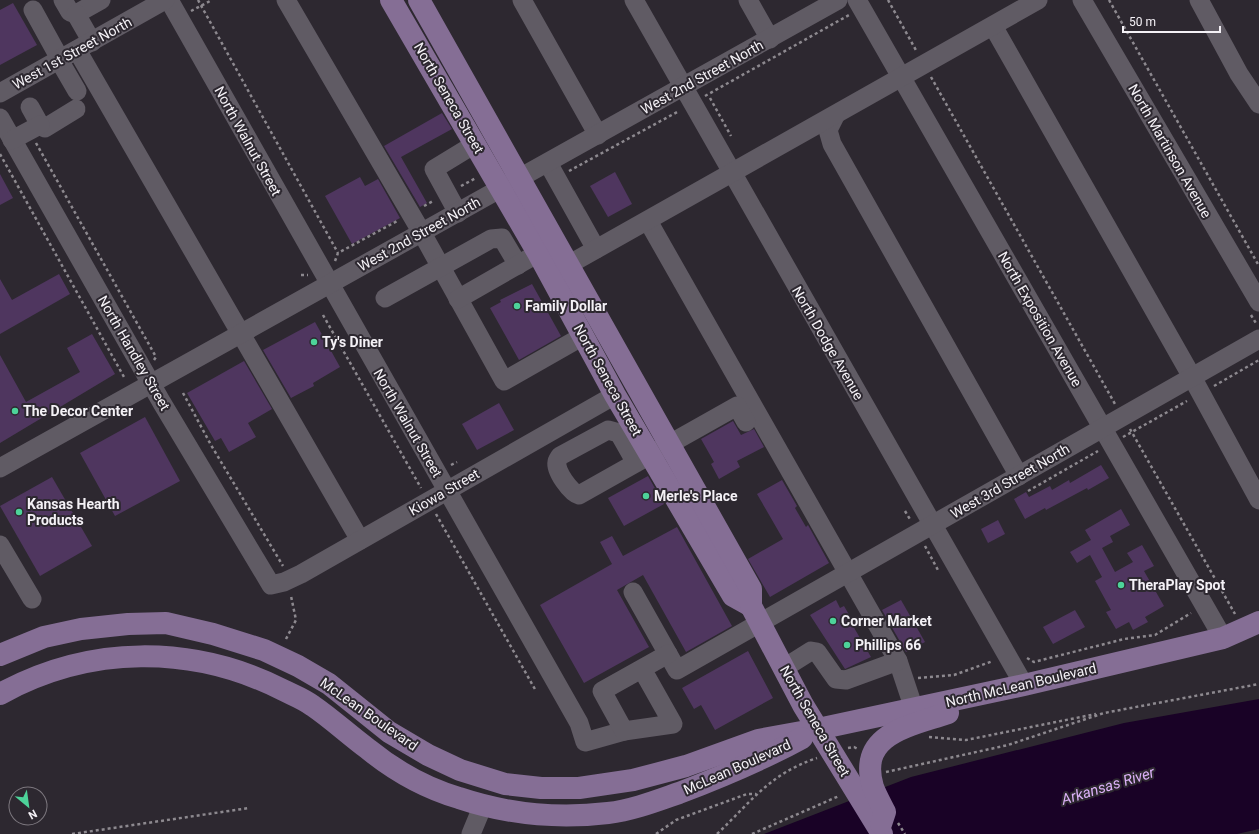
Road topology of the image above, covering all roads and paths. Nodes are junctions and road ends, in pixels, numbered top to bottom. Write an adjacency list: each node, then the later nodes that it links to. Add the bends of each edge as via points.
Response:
1 (63, 0): 20 (street, via 70,12)
2 (101, 0): 20 (street)
3 (165, 0): 23 (street, West 1st Street North)
4 (169, 0): 56 (street, North Walnut Street)
5 (198, 0): 49 (path)
6 (286, 0): 45 (street)
7 (392, 0): 37 (main road, North Seneca Street)
8 (419, 0): 42 (main road, North Seneca Street)
9 (522, 0): 36 (street)
10 (634, 0): 27 (street, North Dodge Avenue)
11 (748, 0): 22 (street)
12 (838, 0): 22 (street, West 2nd Street North)
13 (888, 0): 25 (path)
14 (1038, 0): 21 (street)
15 (1082, 0): 59 (street, North Martinson Avenue)
16 (1108, 0): 54 (path)
17 (1199, 0): 30 (street, via 1239,74)
18 (860, 4): 26 (street, North Exposition Avenue); 29 (path)
19 (33, 10): 24 (street)
20 (76, 14): 23 (street)
21 (993, 26): 25 (street); 67 (street)
22 (770, 39): 27 (street, West 2nd Street North)
23 (84, 46): 24 (street, West 1st Street North); 60 (street)
24 (60, 60): 28 (street, West 1st Street North); 35 (street, via 76,100 44,128)
25 (924, 65): 26 (street); 70 (path)
26 (902, 77): 33 (street); 71 (street, North Exposition Avenue)
27 (684, 87): 36 (street, West 2nd Street North); 41 (street, North Dodge Avenue)
28 (0, 93)
29 (699, 99)
30 (1259, 104)
31 (30, 107): 35 (street)
32 (681, 110): 39 (path)
33 (836, 116): 41 (street); 74 (street, via 828,130 832,144)
34 (0, 118): 38 (street, North Handley Street)
35 (34, 128): 38 (street); 64 (path, via 156,357)
36 (598, 135): 39 (street, West 2nd Street North)
37 (475, 144): 42 (main road, North Seneca Street); 43 (street, via 434,169)
38 (6, 147): 65 (path); 66 (street, North Handley Street)
39 (552, 170): 42 (street, West 2nd Street North); 48 (street)
40 (476, 172): 43 (path, via 477,177)
41 (732, 173): 46 (street); 77 (street, North Dodge Avenue)
42 (510, 183): 44 (street, West 2nd Street North); 50 (main road, North Seneca Street); 53 (main road, North Seneca Street)
43 (447, 193): 44 (street); 45 (path)
44 (458, 213): 47 (street, West 2nd Street North)
45 (410, 214): 47 (street); 49 (path)
46 (648, 220): 48 (street); 81 (street)
47 (422, 233): 55 (street); 56 (street, West 2nd Street North)
48 (596, 249): 53 (street)
49 (338, 253): 51 (path)
50 (538, 253): 52 (street); 61 (main road, North Seneca Street)
51 (334, 263)
52 (518, 265): 55 (street, via 502,238 491,239); 58 (street)
53 (568, 265): 72 (main road, North Seneca Street)
54 (1259, 266)
55 (440, 267): 57 (street); 58 (street)
56 (329, 284): 60 (street, West 2nd Street North); 75 (street, North Walnut Street)
57 (386, 298)
58 (458, 299): 61 (street, via 504,381)
59 (1259, 302)
60 (241, 334): 66 (street, West 2nd Street North); 78 (street)
61 (583, 336): 68 (main road, North Seneca Street)
62 (1259, 339): 67 (street, West 3rd Street North)
63 (1259, 360): 67 (path)
64 (152, 364)
65 (124, 377)
66 (151, 384): 73 (street, West 2nd Street North); 82 (street, North Handley Street)
67 (1197, 385): 70 (street, West 3rd Street North); 70 (path); 76 (street)
68 (615, 395): 72 (main road, North Seneca Street); 75 (street, Kiowa Street)
69 (746, 422): 72 (street, via 737,406)
70 (1127, 424): 71 (street, West 3rd Street North); 71 (path); 86 (path)
71 (1107, 436): 74 (street, West 3rd Street North); 74 (path); 85 (street, North Exposition Avenue)
72 (652, 454): 87 (main road, North Seneca Street, via 733,596)
73 (0, 468)
74 (1021, 484): 77 (street, West 3rd Street North)
75 (447, 490): 78 (street, Kiowa Street); 105 (street, North Walnut Street, via 579,723 585,742)
76 (1259, 500)
77 (936, 533): 80 (path); 81 (street, West 3rd Street North); 93 (street, North Dodge Avenue)
78 (360, 540): 82 (street, Kiowa Street, via 301,574 284,582)
79 (0, 545): 84 (street)
80 (919, 551)
81 (848, 574): 87 (street, West 3rd Street North); 94 (street)
82 (271, 584)
83 (633, 592): 91 (street)
84 (32, 599)
85 (1206, 607): 86 (path); 89 (street, North Exposition Avenue); 93 (path, via 1199,607 1155,635 1124,639 1034,662 1021,655)
86 (1231, 608): 88 (path, via 1235,614)
87 (756, 615): 91 (street, West 3rd Street North, via 678,670); 95 (main road, North Seneca Street)
88 (1250, 618): 89 (main road, North McLean Boulevard)
89 (1223, 638): 90 (main road, North McLean Boulevard); 99 (main road, North McLean Boulevard)
90 (1259, 638)
91 (668, 654): 96 (street)
92 (0, 655): 104 (main road, McLean Boulevard, via 44,637 81,629 128,624 166,623 213,634 264,650 329,684 389,732 428,755 460,770 505,784 541,788 579,788 633,780 686,766 758,740)
93 (1008, 658): 97 (path, via 987,662 954,675); 99 (street, North Dodge Avenue)
94 (898, 661): 95 (street, via 846,680 836,679 818,652 811,652); 97 (street)
95 (784, 668): 104 (main road, North Seneca Street)
96 (642, 669): 105 (street, via 602,691); 105 (street, via 673,724)
97 (904, 680): 102 (street)
98 (1259, 684): 103 (path)
99 (1024, 685): 101 (main road, North McLean Boulevard)
100 (0, 694): 111 (main road, McLean Boulevard, via 59,668 98,660 145,655 197,660 245,672 312,705 401,773 428,786)
101 (979, 694): 102 (main road, North McLean Boulevard); 108 (main road, via 948,713 884,737 876,746)
102 (914, 709): 104 (main road, North McLean Boulevard)
103 (1104, 713): 106 (path, via 966,740); 108 (path, via 1008,745 887,772)
104 (818, 729): 107 (main road, North Seneca Street); 111 (main road, McLean Boulevard, via 769,756 704,784 640,807 609,813 569,816 522,813)
105 (624, 730)
106 (926, 737)
107 (833, 753): 108 (path, via 854,747); 109 (main road, North Seneca Street); 110 (path, via 787,770)
108 (874, 768): 113 (main road, via 873,788 885,812)
109 (849, 788): 113 (main road, North Seneca Street); 118 (path, via 819,806)
110 (756, 794): 116 (path, via 747,794 676,820); 117 (path)
111 (483, 805): 115 (street)
112 (249, 808): 114 (path)
113 (880, 832)
114 (72, 834)
115 (471, 834)
116 (656, 834)
117 (717, 834)
118 (752, 834)

